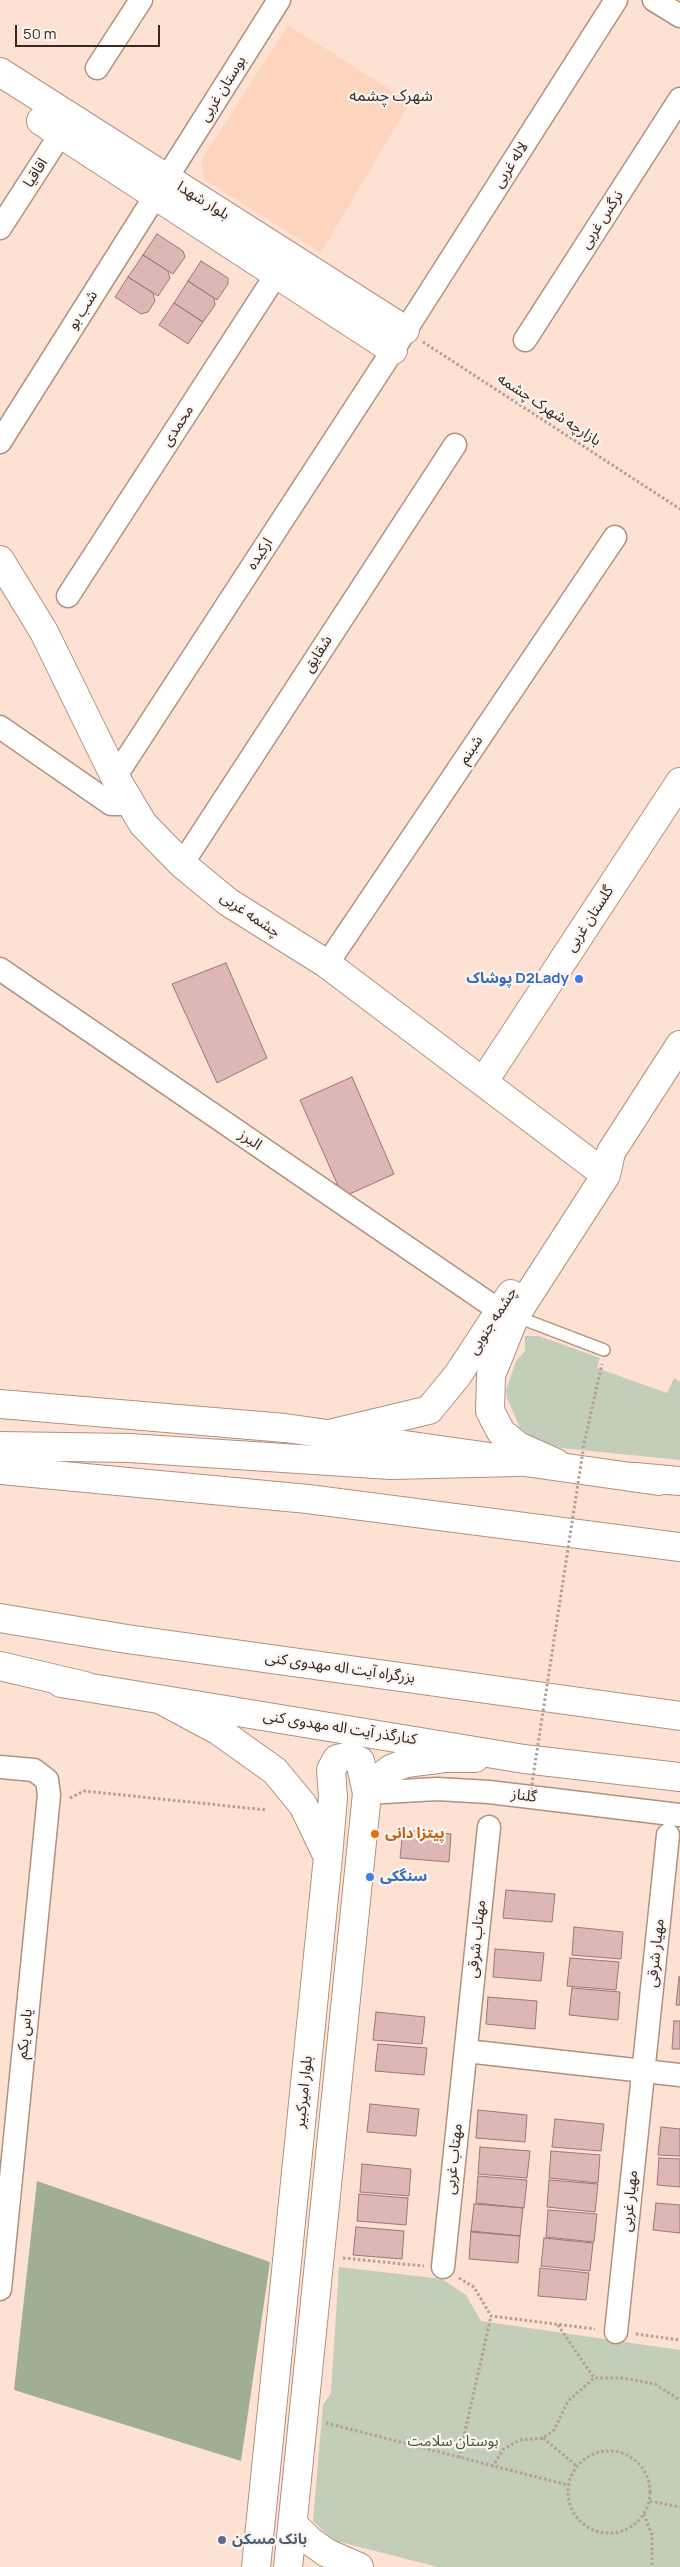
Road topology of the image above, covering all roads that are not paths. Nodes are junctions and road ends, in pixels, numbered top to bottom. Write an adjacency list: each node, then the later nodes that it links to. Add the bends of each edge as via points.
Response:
1 (141, 0): 6 (street)
2 (279, 0): 11 (street, بوستان غربی)
3 (616, 0): 14 (street, لاله غربی)
4 (654, 0): 5 (street)
5 (680, 16)
6 (97, 68)
7 (0, 72): 10 (main road, بلوار شهدا)
8 (0, 94): 10 (main road, بلوار شهدا)
9 (680, 99): 15 (street, نرگس غربی)
10 (66, 126): 11 (main road, بلوار شهدا); 12 (street, اقاقیا)
11 (161, 187): 13 (main road, بلوار شهدا); 16 (street, شب بو)
12 (0, 228)
13 (283, 265): 14 (main road, بلوار شهدا); 20 (street, محمدی)
14 (399, 340): 22 (street, ارکیده)
15 (524, 340)
16 (0, 442)
17 (455, 444): 25 (street, شقایق)
18 (615, 537): 26 (street, شبنم)
19 (0, 560): 22 (main road, چشمه غربی, via 44,632)
20 (68, 596)
21 (0, 727): 24 (street, via 111,804)
22 (115, 777): 24 (main road, چشمه غربی)
23 (680, 782): 29 (main road, گلستان غربی)
24 (132, 804): 25 (main road, چشمه غربی, via 143,824)
25 (182, 864): 26 (main road, چشمه غربی, via 228,902)
26 (327, 964): 29 (main road, چشمه غربی)
27 (0, 969): 31 (street, البرز)
28 (680, 1045): 30 (main road, چشمه جنوبی)
29 (484, 1081): 30 (main road, چشمه غربی)
30 (603, 1164): 31 (main road, چشمه جنوبی)
31 (507, 1314): 32 (lane); 34 (main road, چشمه جنوبی, via 429,1410); 36 (main road, چشمه جنوبی, via 491,1375 490,1411 500,1432 518,1446)
32 (604, 1350)
33 (0, 1404): 34 (main road)
34 (333, 1434): 37 (main road)
35 (0, 1446): 37 (main road, via 129,1448 390,1465)
36 (575, 1460): 37 (main road); 39 (main road, via 635,1477)
37 (518, 1462)
38 (0, 1470): 40 (main road, via 308,1499)
39 (680, 1483)
40 (680, 1546)
41 (0, 1618): 46 (main road, بزرگراه آیت اله مهدوی کنی, via 126,1639)
42 (0, 1666): 44 (main road)
43 (0, 1675): 44 (main road, کنارگذر آیت اله مهدوی کنی)
44 (85, 1686): 45 (main road, کنارگذر آیت اله مهدوی کنی)
45 (158, 1698): 47 (main road, کنارگذر آیت اله مهدوی کنی); 54 (main road, via 219,1731 275,1771 304,1805)
46 (680, 1716)
47 (524, 1759): 49 (main road, کنارگذر آیت اله مهدوی کنی); 50 (main road, via 445,1758 406,1763 376,1780)
48 (0, 1767): 59 (street, یاس یکم, via 34,1770 48,1780)
49 (680, 1777)
50 (367, 1793): 51 (street, گلناز, via 437,1788); 54 (main road, بلوار امیرکبیر, via 360,1761 349,1756 336,1759 331,1770 333,1797); 61 (main road)
51 (680, 1816)
52 (489, 1827): 55 (street, مهتاب شرقی)
53 (668, 1835): 56 (street, مهیار شرقی)
54 (328, 1857): 62 (main road, بلوار امیرکبیر)
55 (466, 2051): 56 (street); 58 (street, مهتاب غربی)
56 (644, 2071): 57 (street); 60 (street, مهیار غربی)
57 (680, 2075)
58 (443, 2267)
59 (0, 2289)
60 (616, 2332)
61 (293, 2524): 63 (main road); 64 (main road, via 327,2553)
62 (256, 2567)
63 (288, 2567)
64 (359, 2567)

